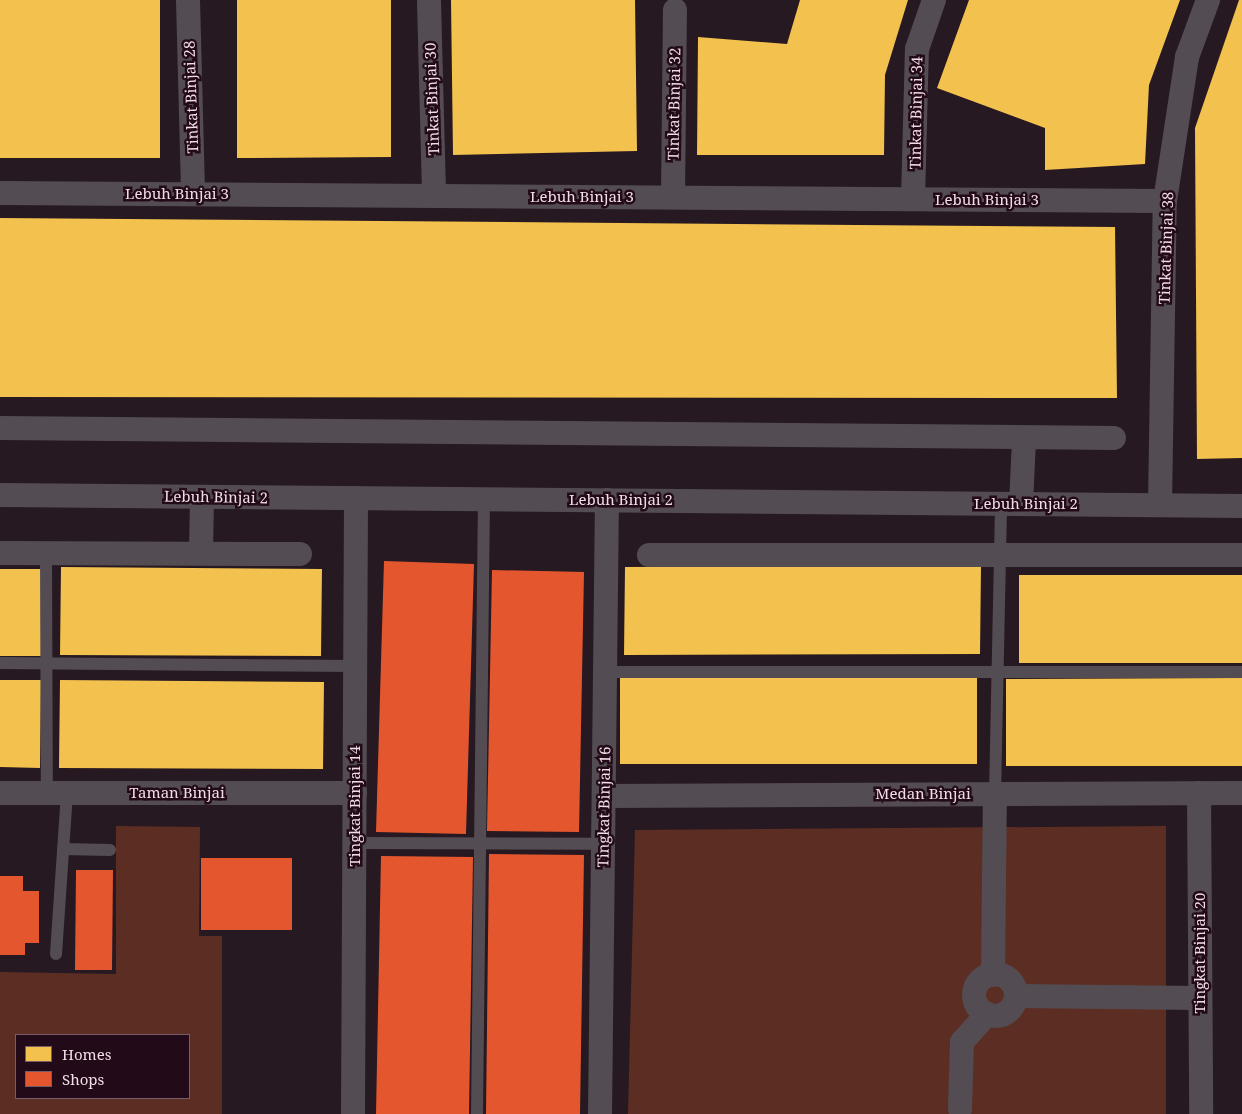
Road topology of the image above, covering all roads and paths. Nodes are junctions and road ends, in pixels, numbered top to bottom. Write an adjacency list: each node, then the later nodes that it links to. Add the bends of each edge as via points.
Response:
1 (188, 0): 7 (street, Tinkat Binjai 28)
2 (934, 0): 10 (street, Tinkat Binjai 34, via 917,49)
3 (1208, 0): 11 (street, Tinkat Binjai 38, via 1188,58)
4 (429, 2): 8 (street, Tinkat Binjai 30)
5 (676, 10): 9 (street, Tinkat Binjai 32)
6 (0, 193): 7 (street, Lebuh Binjai 3)
7 (194, 194): 8 (street, Lebuh Binjai 3)
8 (434, 196): 9 (street, Lebuh Binjai 3)
9 (673, 198): 10 (street, Lebuh Binjai 3)
10 (913, 199): 11 (street, Lebuh Binjai 3)
11 (1165, 201): 21 (street, Tinkat Binjai 38)
12 (0, 428): 14 (street)
13 (1114, 438): 14 (street)
14 (1024, 440): 20 (street)
15 (0, 495): 16 (street, Lebuh Binjai 2)
16 (202, 497): 17 (street, Lebuh Binjai 2); 23 (street)
17 (356, 498): 18 (street, Lebuh Binjai 2); 32 (street, Tingkat Binjai 14)
18 (484, 499): 19 (street, Lebuh Binjai 2); 44 (lane)
19 (607, 500): 20 (street, Lebuh Binjai 2); 33 (street, Tingkat Binjai 16)
20 (1011, 504): 21 (street, Lebuh Binjai 2); 29 (lane)
21 (1160, 505): 22 (street, Lebuh Binjai 2)
22 (1242, 506)
23 (201, 551): 25 (street); 26 (street)
24 (0, 552): 25 (street)
25 (46, 552): 31 (lane)
26 (300, 554)
27 (649, 554): 29 (street)
28 (1242, 555): 29 (street)
29 (1000, 556): 35 (lane)
30 (0, 663): 31 (lane)
31 (45, 663): 32 (lane); 36 (lane)
32 (356, 666): 37 (street, Tingkat Binjai 14)
33 (605, 672): 35 (lane); 42 (street, Tingkat Binjai 16)
34 (1242, 672): 35 (lane)
35 (998, 673): 41 (lane)
36 (57, 793): 37 (street, Taman Binjai); 40 (street, Taman Binjai); 46 (lane)
37 (355, 793): 43 (street, Tingkat Binjai 14)
38 (1199, 793): 39 (street, Medan Binjai); 41 (street, Medan Binjai); 51 (street, Tingkat Binjai 20)
39 (1242, 793)
40 (0, 794)
41 (995, 794): 42 (street, Medan Binjai); 49 (street)
42 (604, 796): 45 (street, Tingkat Binjai 16)
43 (354, 843): 44 (lane); 54 (street, Tingkat Binjai 14)
44 (480, 844): 45 (lane); 55 (lane)
45 (603, 844): 56 (street, Tingkat Binjai 16)
46 (63, 849): 47 (lane); 48 (lane)
47 (110, 850)
48 (56, 954)
49 (993, 975): 50 (street, via 1011,980); 52 (street, via 980,981 974,994 978,1008)
50 (1016, 996): 51 (street); 52 (street, via 1014,1005 1004,1014)
51 (1200, 998): 57 (street, Tingkat Binjai 20)
52 (987, 1014): 53 (street, via 962,1042)
53 (960, 1109)
54 (353, 1114)
55 (478, 1114)
56 (600, 1114)
57 (1201, 1114)

